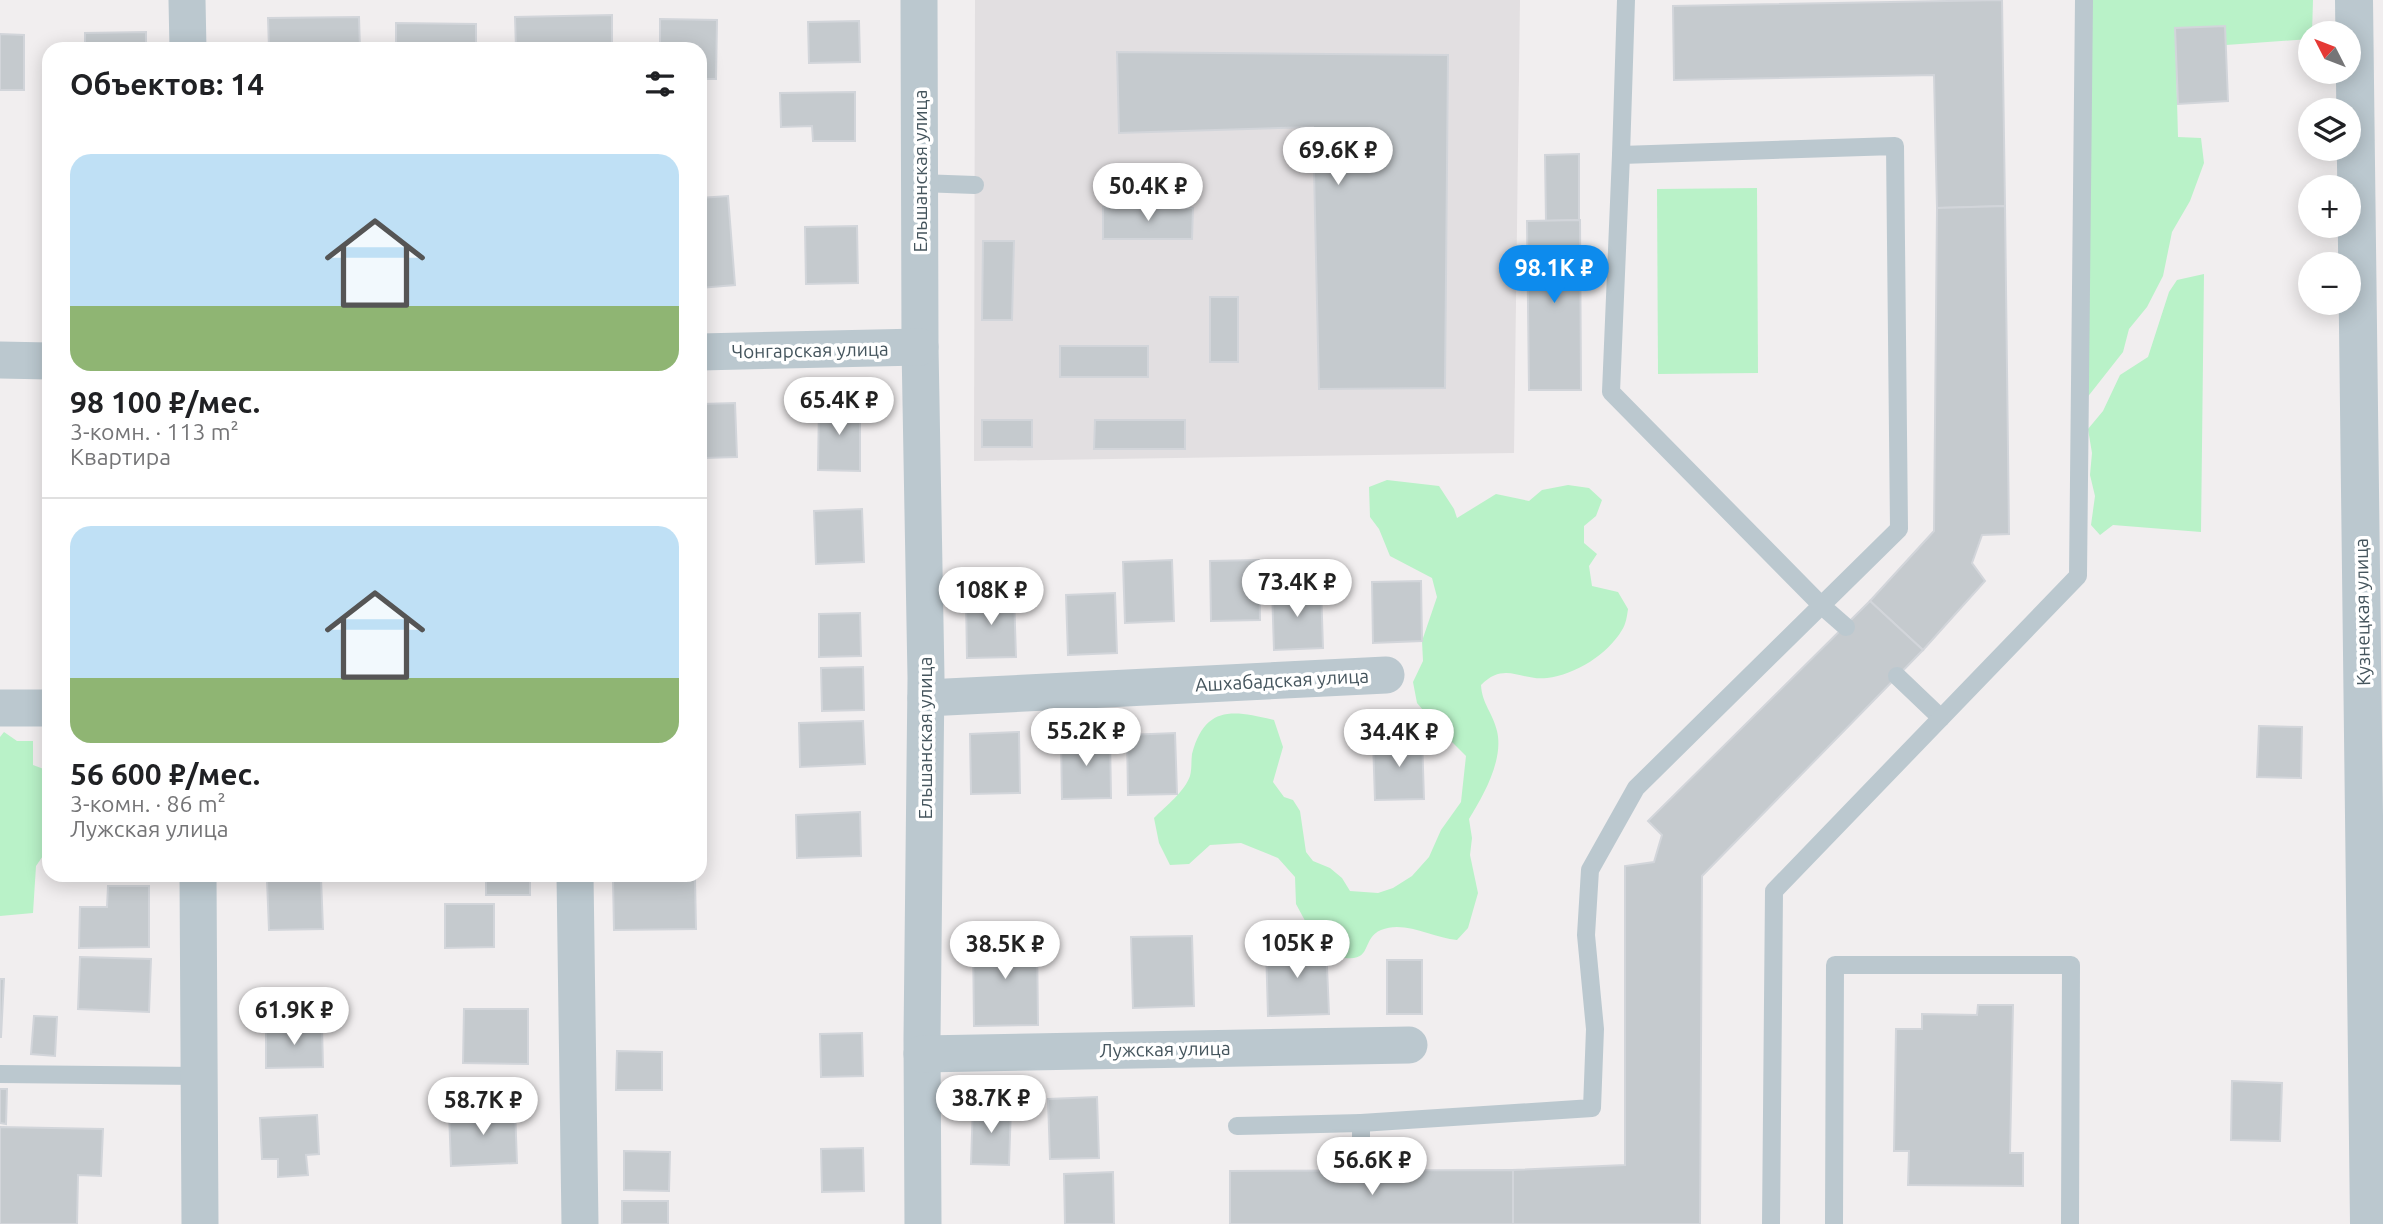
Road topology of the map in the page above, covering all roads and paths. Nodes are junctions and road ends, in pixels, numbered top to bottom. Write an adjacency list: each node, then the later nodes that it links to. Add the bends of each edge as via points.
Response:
1 (187, 0): 6 (street)
2 (919, 0): 8 (street, Ельшанская улица)
3 (1626, 0): 7 (lane)
4 (2084, 0): 22 (lane, via 2078,576)
5 (2354, 0): 14 (street, Кузнецкая улица)
6 (188, 42)
7 (1621, 155): 15 (lane, via 1611,392); 15 (lane, via 1895,146 1899,529)
8 (920, 183): 9 (lane); 10 (street, Ельшанская улица)
9 (975, 185)
10 (920, 347): 11 (street, Чонгарская улица); 19 (street, Ельшанская улица)
11 (707, 352)
12 (0, 360): 13 (street)
13 (42, 361)
14 (2372, 486): 38 (street, Кузнецкая улица)
15 (1822, 606): 16 (lane); 29 (lane, via 1636,788 1590,870 1586,935 1595,1029 1592,1108)
16 (1846, 627)
17 (1386, 675): 19 (street, Ашхабадская улица)
18 (1897, 676): 22 (lane)
19 (926, 698): 26 (street, Ельшанская улица)
20 (0, 708): 21 (street)
21 (42, 708)
22 (1941, 718): 35 (lane, via 1774,891)
23 (198, 882): 28 (street)
24 (575, 882): 33 (street)
25 (1409, 1045): 26 (street, Лужская улица)
26 (922, 1054): 34 (street, Ельшанская улица)
27 (0, 1074): 28 (lane)
28 (199, 1076): 32 (street)
29 (1361, 1123): 30 (lane); 31 (lane)
30 (1237, 1126)
31 (1362, 1170)
32 (200, 1224)
33 (579, 1224)
34 (923, 1224)
35 (1770, 1224)
36 (1834, 1224): 37 (lane, via 1835,965 2071,965)
37 (2070, 1224)
38 (2369, 1224)

